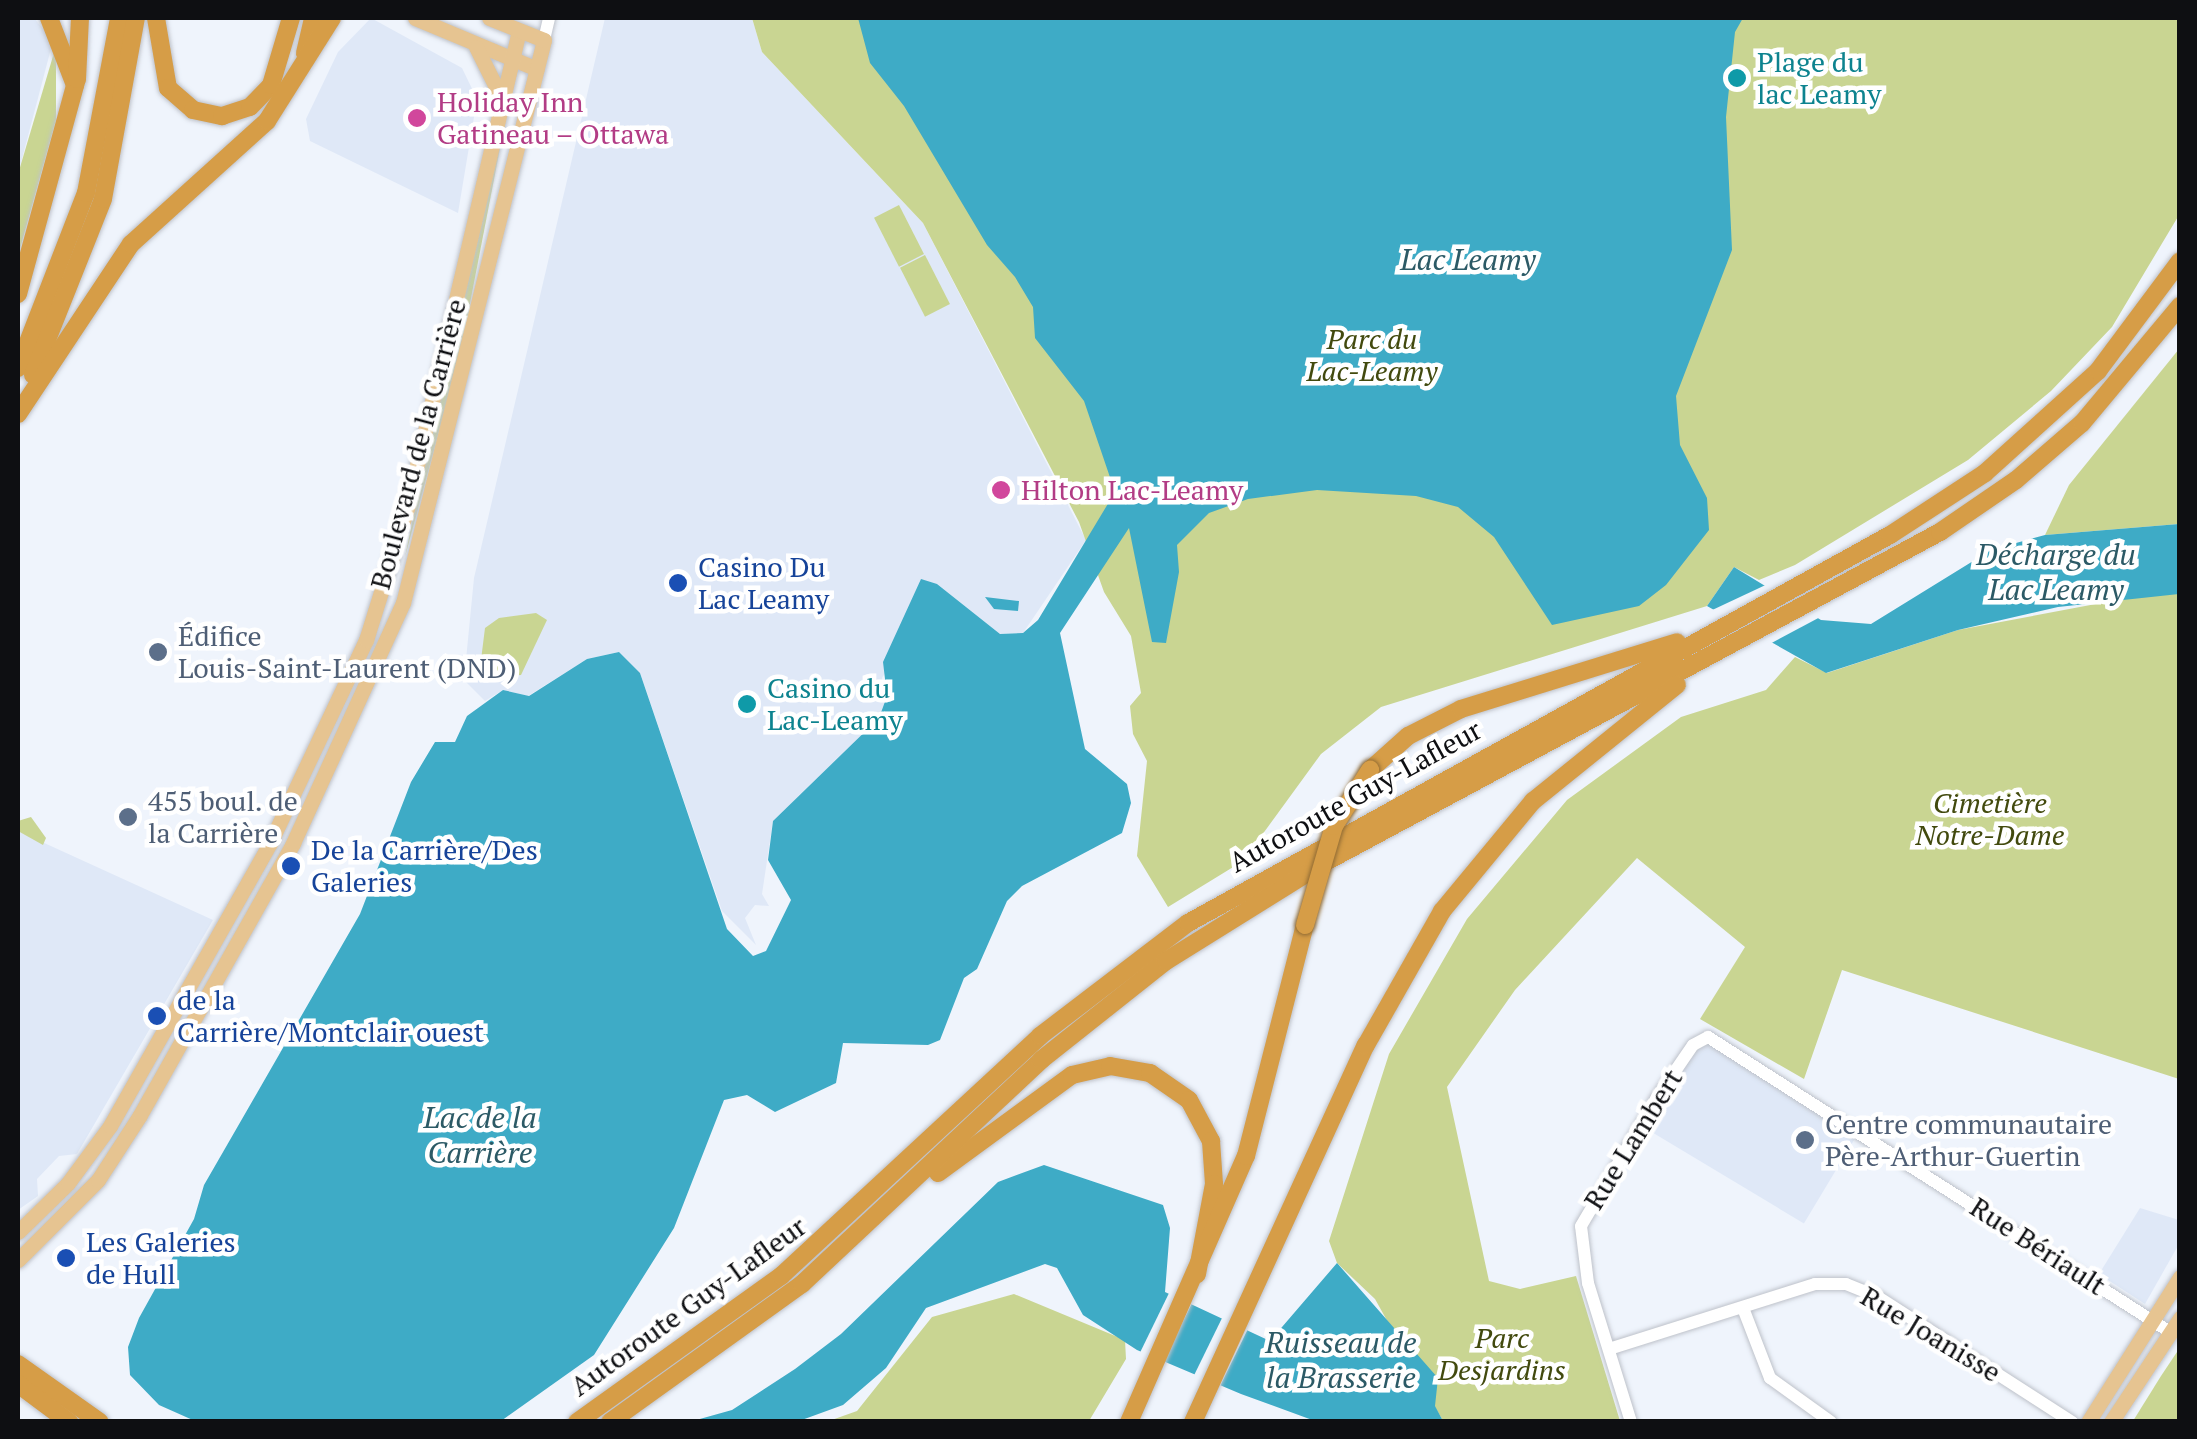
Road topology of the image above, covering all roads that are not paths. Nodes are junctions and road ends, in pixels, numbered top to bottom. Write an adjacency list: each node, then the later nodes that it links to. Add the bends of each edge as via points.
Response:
1 (49, 18): 18 (highway)
2 (80, 18): 18 (highway)
3 (119, 18): 23 (highway, via 90,179)
4 (136, 18): 24 (highway, via 103,198)
5 (156, 18): 6 (highway, via 168,88 193,110 222,116 250,107 270,85)
6 (291, 18)
7 (313, 18): 16 (highway)
8 (332, 18): 16 (highway)
9 (415, 18): 14 (main road)
10 (489, 18): 12 (main road)
11 (550, 18): 13 (street, Boulevard de la Carrière)
12 (520, 24): 13 (main road); 15 (main road, Boulevard de la Carrière)
13 (544, 40): 17 (main road, Boulevard de la Carrière)
14 (476, 48): 15 (main road); 19 (main road)
15 (512, 60): 17 (main road); 19 (main road, Boulevard de la Carrière)
16 (302, 68): 24 (highway, via 261,128 131,244)
17 (537, 69): 30 (main road, Boulevard de la Carrière, via 414,567 385,646 286,859 133,1127 94,1185)
18 (75, 86): 21 (highway)
19 (502, 99): 28 (main road, Boulevard de la Carrière, via 400,535 366,640 270,843 110,1126 68,1183)
20 (2180, 261): 25 (highway, Autoroute Guy-Lafleur, via 2108,360 2026,440 1927,512)
21 (18, 294)
22 (2180, 306): 26 (highway, Autoroute Guy-Lafleur, via 2108,396 2035,466 1927,541)
23 (18, 368)
24 (18, 411)
25 (1697, 636): 31 (highway, bridge, via 1461,710 1416,731 1370,770 1334,826 1260,1114); 40 (highway, Autoroute Guy-Lafleur, via 1272,871 1147,952 1028,1047 781,1276)
26 (1728, 651): 29 (highway, Autoroute Guy-Lafleur, via 1590,718 1190,944 1041,1060); 45 (highway, via 1562,773 1449,901 1366,1045)
27 (1703, 1038): 35 (street, Rue Bériault, via 1720,1040); 37 (street, Rue Lambert, via 1584,1215 1582,1258)
28 (18, 1232)
29 (862, 1232): 31 (highway, via 1048,1088 1085,1070 1123,1066 1174,1086 1210,1135 1214,1184); 43 (highway, Autoroute Guy-Lafleur, via 770,1310)
30 (18, 1260)
31 (1196, 1274): 44 (highway)
32 (2180, 1277): 35 (main road)
33 (1742, 1308): 37 (street, Rue Joanisse); 47 (street, via 1770,1378); 48 (street, Rue Joanisse, via 1815,1284 1857,1287)
34 (2180, 1318): 36 (main road)
35 (2152, 1320): 36 (street, Rue Bériault); 49 (main road)
36 (2170, 1332): 50 (main road)
37 (1609, 1349): 46 (street, Rue Lambert)
38 (18, 1364): 42 (highway)
39 (18, 1384): 41 (highway)
40 (585, 1416)
41 (68, 1422)
42 (100, 1422)
43 (610, 1422)
44 (1129, 1422)
45 (1193, 1422)
46 (1631, 1422)
47 (1831, 1422)
48 (2072, 1422)
49 (2088, 1422)
50 (2111, 1422)

